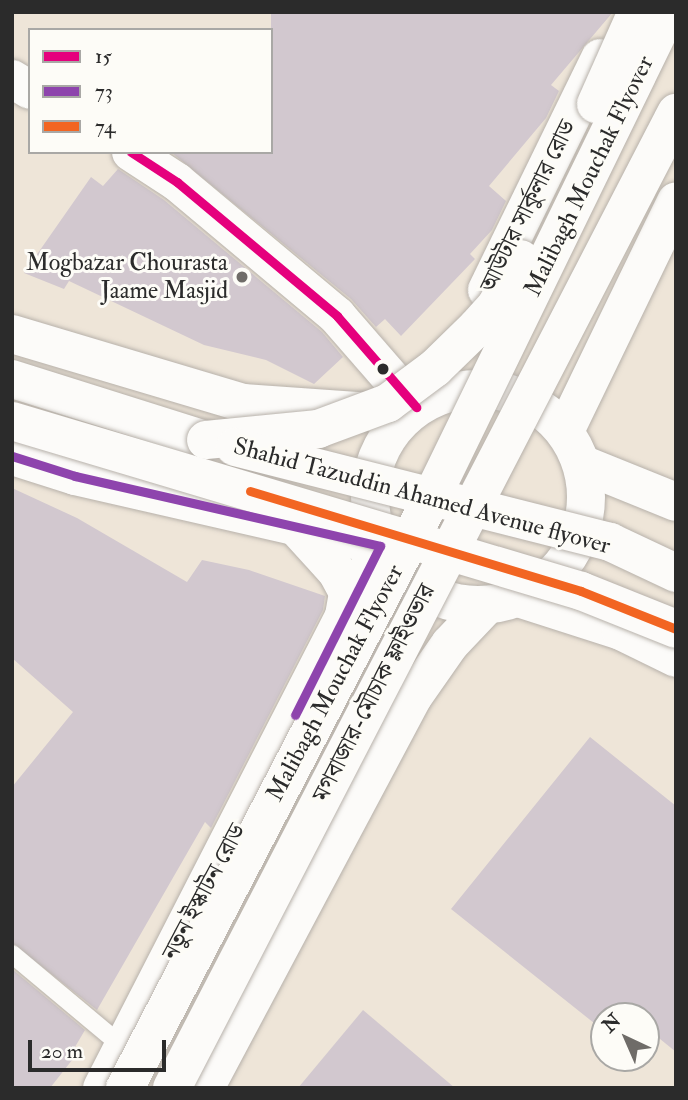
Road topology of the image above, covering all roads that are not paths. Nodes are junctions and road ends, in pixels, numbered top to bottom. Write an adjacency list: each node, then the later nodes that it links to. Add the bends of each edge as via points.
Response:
1 (621, 12): 11 (main road, আউটার সার্কুলার রোড)
2 (637, 12): 13 (main road, bridge, via 511,279 496,306 457,348 388,403 350,419 318,429)
3 (668, 12): 27 (main road, Malibagh Mouchak Flyover, bridge, via 425,511)
4 (12, 79): 5 (main road)
5 (28, 89)
6 (676, 113): 28 (main road, মগবাজার-মৌচাক ফ্লাইওভার, bridge)
7 (134, 154): 11 (main road, via 177,182 337,316)
8 (676, 201): 14 (main road)
9 (12, 334): 11 (main road, via 243,403)
10 (12, 379): 13 (main road, Shahid Tazuddin Ahamed Avenue flyover)
11 (419, 407): 14 (main road, via 456,390 505,391 548,413); 18 (main road, via 388,435 371,480 370,519)
12 (12, 421): 20 (main road, bridge)
13 (206, 440): 19 (main road, Shahid Tazuddin Ahamed Avenue flyover, bridge, via 554,526 610,542)
14 (573, 448): 16 (main road); 20 (main road, via 587,496 582,528 568,558)
15 (12, 456): 17 (main road, via 75,476)
16 (676, 502)
17 (297, 528): 18 (main road); 21 (main road, via 343,582 348,593)
18 (380, 546): 20 (main road, via 399,572 424,592 454,604); 21 (main road, নতুন ইস্কাটন রোড)
19 (676, 572)
20 (517, 595): 22 (main road, bridge); 23 (main road, via 621,631); 29 (main road, via 450,644 413,697)
21 (343, 620): 25 (main road, নতুন ইস্কাটন রোড)
22 (676, 629)
23 (676, 658)
24 (12, 954): 25 (lane)
25 (122, 1046): 26 (main road, নতুন ইস্কাটন রোড)
26 (102, 1088)
27 (125, 1088)
28 (172, 1088)
29 (205, 1088)

